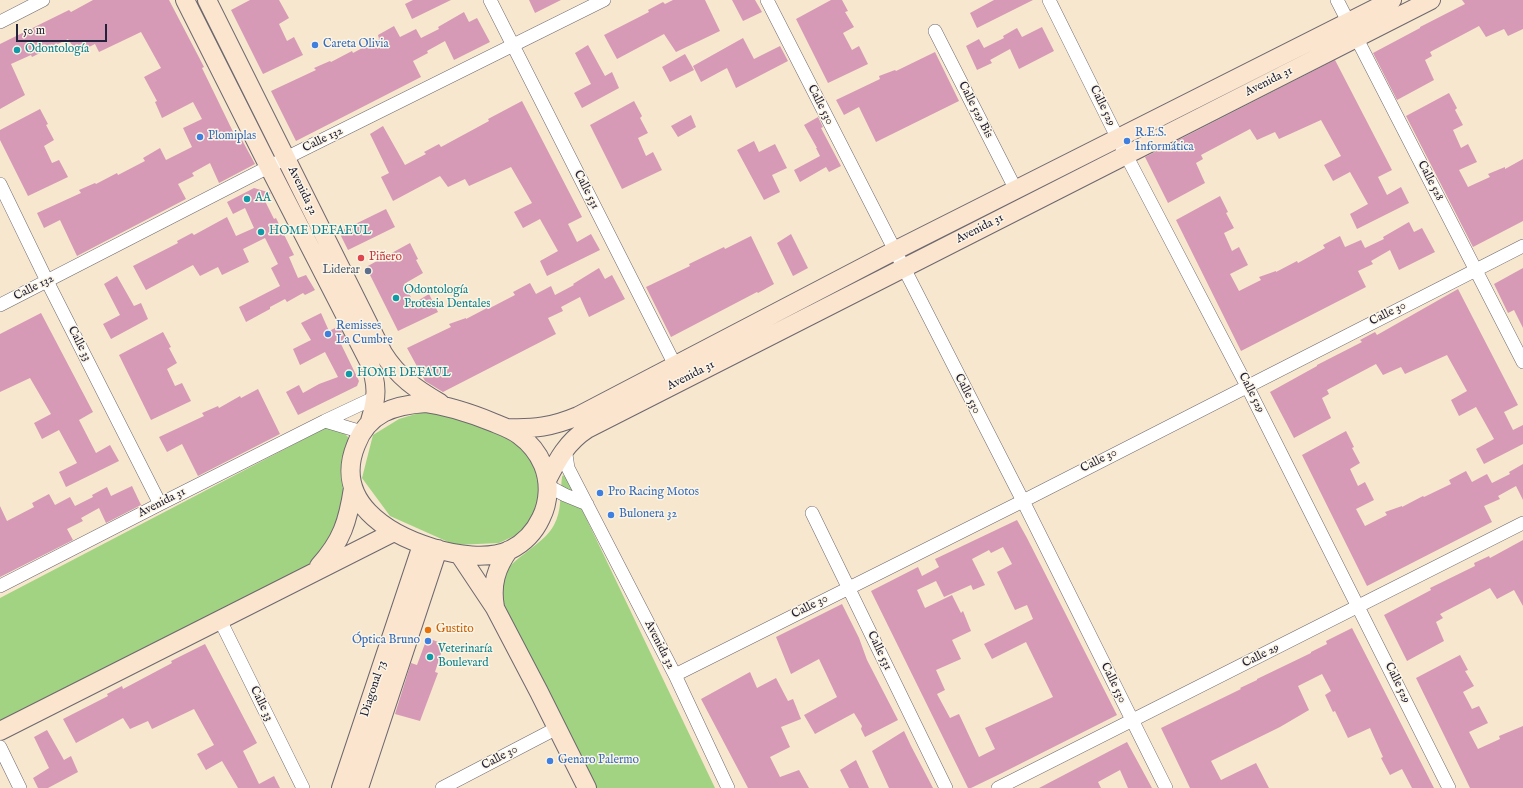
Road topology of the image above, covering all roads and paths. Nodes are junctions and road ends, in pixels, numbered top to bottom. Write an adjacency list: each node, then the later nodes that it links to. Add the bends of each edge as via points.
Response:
1 (43, 0): 11 (street)
2 (185, 0): 19 (main road, Avenida 32)
3 (207, 0): 18 (main road, Avenida 32)
4 (490, 0): 15 (street, Calle 531)
5 (604, 0): 15 (street, Calle 132)
6 (767, 0): 23 (street, Calle 530)
7 (1050, 0): 16 (street, Calle 529)
8 (1337, 0): 12 (street, Calle 528)
9 (1392, 0): 12 (main road, Avenida 31)
10 (1431, 0): 14 (main road, Avenida 31)
11 (0, 22)
12 (1348, 22): 14 (street, Calle 528); 16 (main road, Avenida 31)
13 (934, 31): 21 (street, Calle 529 Bis)
14 (1356, 38): 17 (main road, Avenida 31); 25 (street, Calle 528)
15 (513, 46): 18 (street, Calle 132); 29 (street, Calle 531)
16 (1118, 139): 17 (street, Calle 529); 21 (main road, Avenida 31)
17 (1126, 155): 24 (main road, Avenida 31); 30 (street, Calle 529)
18 (286, 158): 19 (street, Calle 132); 32 (main road, Avenida 32, via 383,353 404,380)
19 (269, 167): 26 (street, Calle 132); 31 (main road, Avenida 32, via 369,362 374,374)
20 (0, 184): 26 (street, Calle 33)
21 (1016, 190): 23 (main road, Avenida 31)
22 (1523, 246): 25 (street, Calle 30)
23 (894, 251): 24 (street, Calle 530); 29 (main road, Avenida 31)
24 (903, 268): 29 (main road, Avenida 31); 39 (street, Calle 530)
25 (1476, 270): 28 (street, Calle 528); 30 (street, Calle 30)
26 (47, 282): 27 (street, Calle 132); 40 (street, Calle 33)
27 (0, 305)
28 (1523, 362)
29 (679, 373): 35 (main road, Avenida 31, via 565,422 537,428); 36 (main road, Avenida 31, via 587,429)
30 (1247, 386): 39 (street, Calle 30); 51 (street, Calle 529)
31 (376, 397): 33 (street, Avenida 31); 34 (main road, Avenida 32)
32 (442, 405): 34 (main road, via 409,404 393,408); 35 (main road)
33 (325, 421): 34 (street); 40 (street, Avenida 31)
34 (366, 427): 38 (main road, Avenida 32, via 355,446 351,476)
35 (507, 428): 37 (main road, via 519,434 538,454)
36 (565, 448): 37 (main road, Avenida 31); 41 (street, Avenida 32, via 568,468)
37 (548, 483): 41 (street, via 565,495); 46 (main road, via 546,506 538,524 531,535)
38 (353, 488): 44 (main road, via 370,515); 48 (main road, via 349,510 337,544)
39 (1022, 501): 50 (street, Calle 30); 55 (street, Calle 530)
40 (160, 504): 49 (street, Avenida 31)
41 (587, 504): 54 (street, Avenida 32)
42 (812, 513): 50 (street, Calle 531)
43 (1523, 523): 51 (street, Calle 29)
44 (394, 532): 45 (main road); 48 (main road)
45 (430, 547): 47 (main road); 61 (main road, Diagonal 73); 62 (main road, Diagonal 73)
46 (510, 550): 47 (main road, via 493,554); 52 (main road, via 496,571 493,583)
47 (459, 554): 52 (main road)
48 (313, 573): 53 (main road)
49 (0, 586)
50 (848, 588): 54 (street, Calle 30); 66 (street, Calle 531)
51 (1359, 606): 55 (street, Calle 29); 69 (street, Calle 529)
52 (495, 608): 56 (main road)
53 (220, 620): 57 (main road); 60 (street, Calle 33)
54 (675, 675): 65 (street, Avenida 32)
55 (1132, 721): 67 (street, Calle 29); 68 (street, Calle 530)
56 (557, 728): 63 (street, Calle 30); 64 (main road)
57 (0, 731)
58 (0, 747): 59 (street)
59 (20, 788)
60 (303, 788)
61 (341, 788)
62 (359, 788)
63 (442, 788)
64 (586, 788)
65 (728, 788)
66 (946, 788)
67 (998, 788)
68 (1166, 788)
69 (1449, 788)

